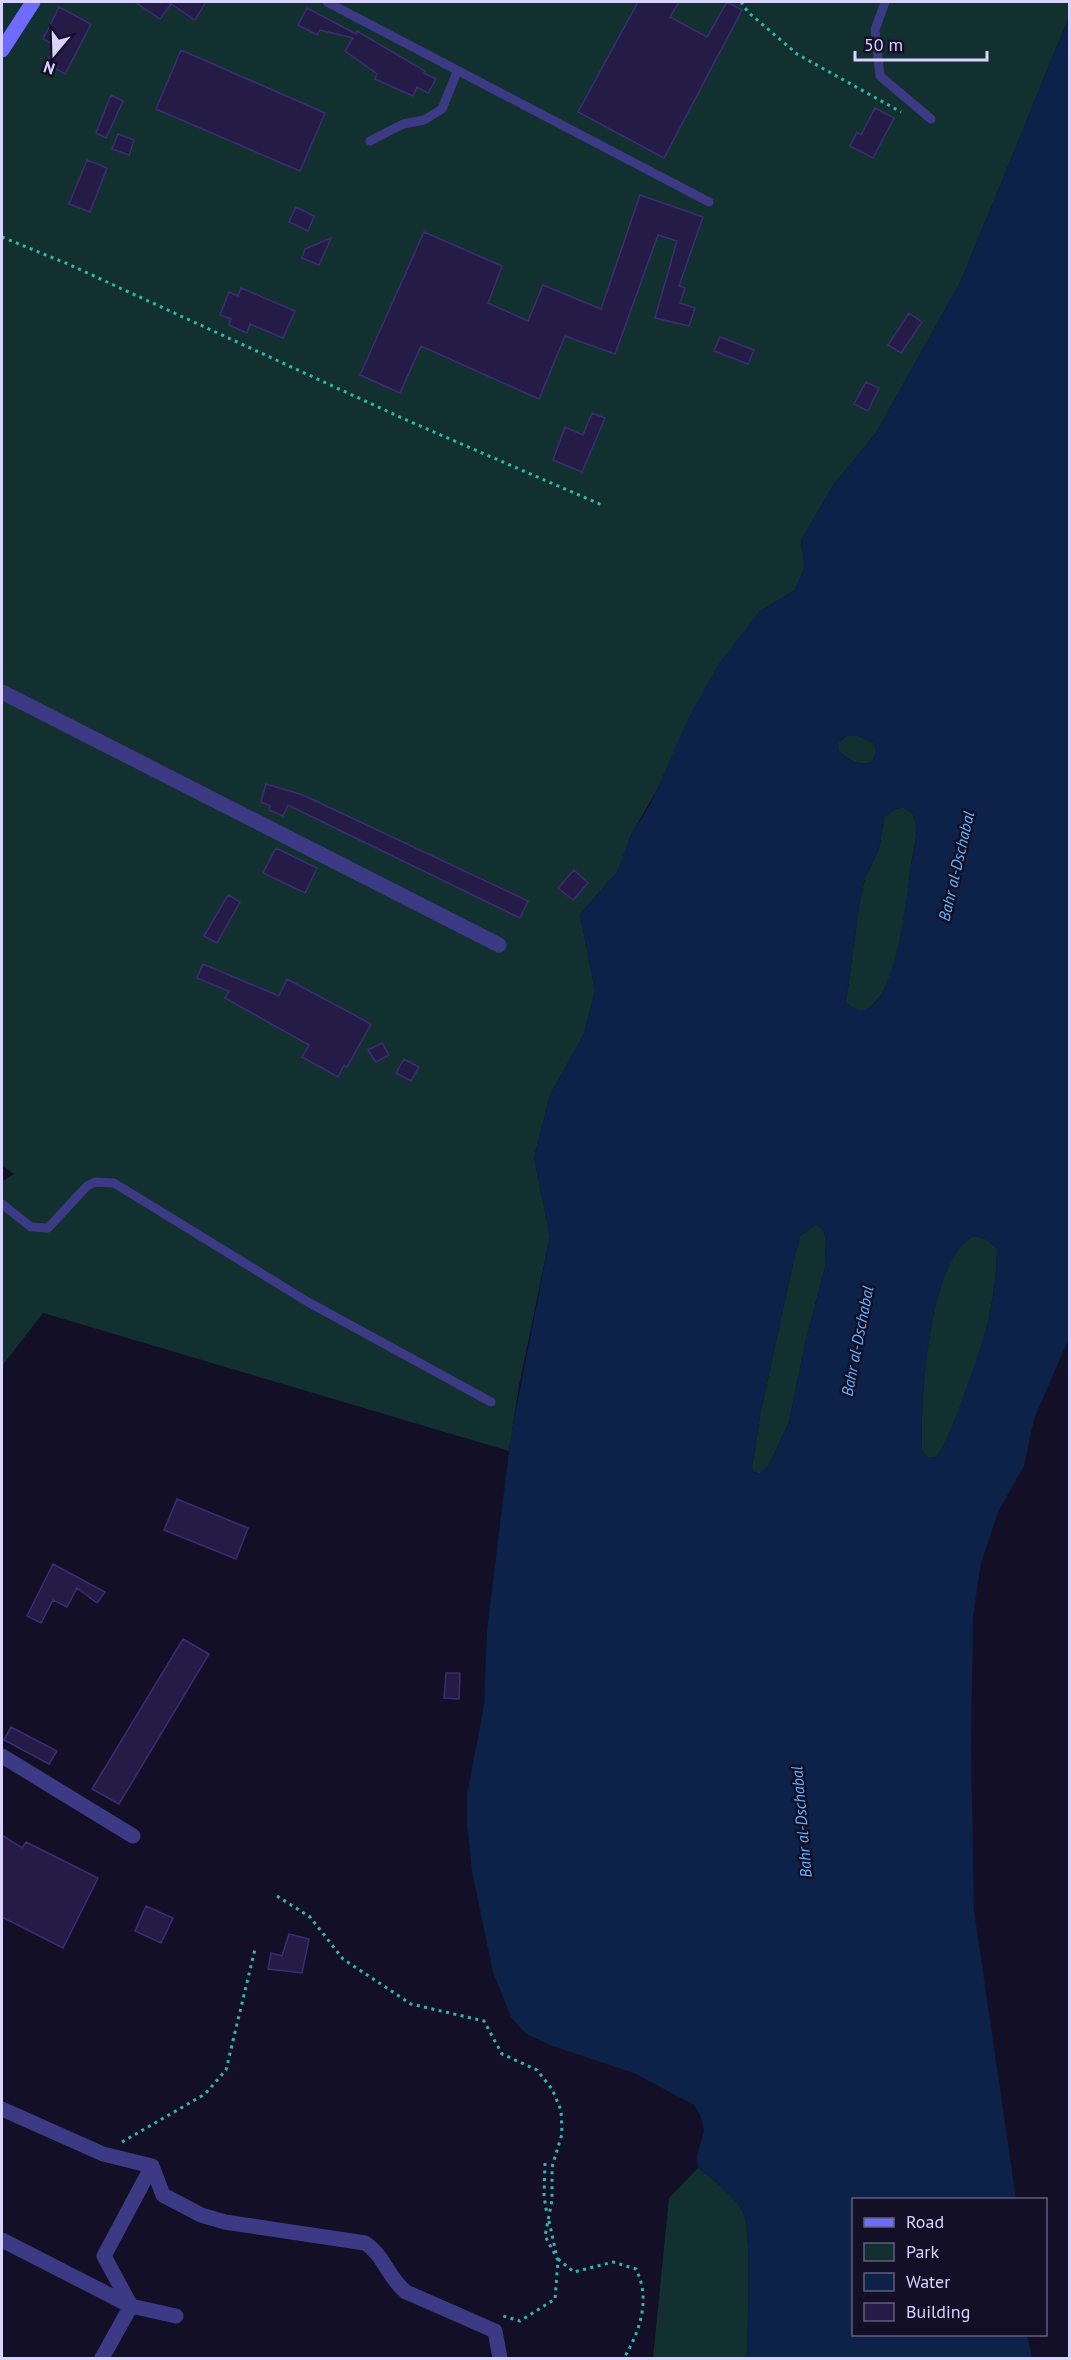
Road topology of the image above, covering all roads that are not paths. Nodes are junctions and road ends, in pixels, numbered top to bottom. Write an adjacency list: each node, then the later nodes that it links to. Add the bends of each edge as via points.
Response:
1 (33, 2): 4 (main road)
2 (327, 2): 5 (lane)
3 (885, 2): 6 (lane, via 875,30 880,75)
4 (2, 50)
5 (457, 72): 7 (lane, via 442,109); 8 (lane)
6 (931, 118)
7 (370, 141)
8 (710, 202)
9 (2, 692): 10 (street)
10 (500, 945)
11 (2, 1204): 12 (lane, via 31,1227 48,1228 87,1186 94,1182 114,1183 308,1302)
12 (491, 1402)
13 (2, 1756): 14 (street)
14 (133, 1836)
15 (2, 2109): 16 (street, via 103,2154)
16 (152, 2166): 18 (street, via 104,2256); 21 (street, via 163,2195 201,2216 365,2243 406,2292 495,2331)
17 (2, 2240): 18 (street)
18 (131, 2306): 19 (street); 20 (street)
19 (176, 2316)
20 (102, 2358)
21 (500, 2358)

